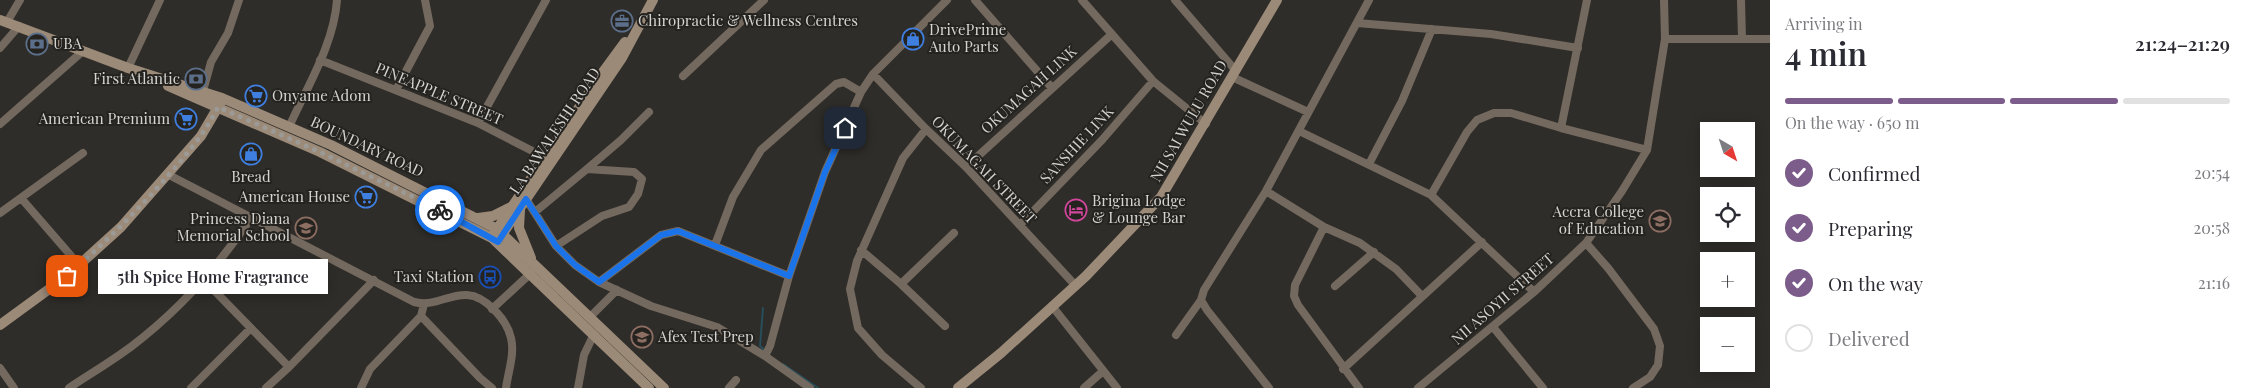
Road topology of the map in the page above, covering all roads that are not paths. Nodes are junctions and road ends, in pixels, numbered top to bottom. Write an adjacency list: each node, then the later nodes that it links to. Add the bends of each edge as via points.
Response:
1 (20, 0): 18 (street)
2 (160, 0): 31 (street)
3 (240, 0): 39 (street, via 228,33 211,62)
4 (337, 0): 30 (street, via 334,25)
5 (425, 0): 38 (street, via 430,26)
6 (546, 0): 44 (street)
7 (652, 0): 22 (main road, LA BAWALESHI ROAD)
8 (764, 0): 35 (street)
9 (946, 0): 33 (street)
10 (975, 0): 37 (street)
11 (1082, 0): 23 (street)
12 (1175, 0): 34 (street)
13 (1369, 0): 19 (street)
14 (1587, 0): 28 (street)
15 (1664, 0): 25 (street, NII ASOYII STREET)
16 (1741, 0): 26 (street)
17 (1273, 2): 34 (main road, NII SAI WULU ROAD)
18 (3, 21): 20 (main road, BOUNDARY ROAD)
19 (1357, 22): 21 (street); 43 (street)
20 (19, 26): 27 (street); 29 (main road, BOUNDARY ROAD)
21 (1432, 29): 28 (street, via 1491,34); 54 (street, via 1402,101)
22 (633, 34): 53 (main road, LA BAWALESHI ROAD, via 621,46); 61 (main road, LA BAWALESHI ROAD, via 622,58)
23 (1112, 34): 36 (street); 37 (street, OKUMAGAH LINK)
24 (1770, 38): 26 (street)
25 (1665, 39): 26 (street); 51 (street, NII ASOYII STREET)
26 (1742, 39)
27 (0, 48)
28 (1578, 48): 48 (street)
29 (83, 51): 31 (main road, BOUNDARY ROAD); 45 (street)
30 (320, 60): 38 (street, PINEAPPLE STREET); 47 (street)
31 (128, 68): 32 (main road, BOUNDARY ROAD)
32 (145, 74): 39 (main road, BOUNDARY ROAD); 41 (main road, BOUNDARY ROAD)
33 (873, 74): 40 (street); 49 (street, OKUMAGAH STREET)
34 (1234, 74): 43 (street); 46 (main road, NII SAI WULU ROAD)
35 (683, 76)
36 (1153, 81): 46 (street); 66 (street, SANSHIE LINK, via 1102,140)
37 (1052, 88): 55 (street, OKUMAGAH LINK)
38 (396, 90): 44 (street, PINEAPPLE STREET)
39 (203, 91): 41 (main road, BOUNDARY ROAD)
40 (861, 92): 72 (street, via 844,82 836,84 767,144 733,198); 78 (street, via 825,172)
41 (220, 103): 47 (main road, BOUNDARY ROAD); 57 (main road, via 201,136); 69 (main road, BOUNDARY ROAD)
42 (649, 112): 56 (street)
43 (1308, 112): 50 (street)
44 (478, 123): 53 (street, PINEAPPLE STREET)
45 (0, 124)
46 (1206, 124): 83 (main road, NII SAI WULU ROAD, via 1161,197)
47 (289, 127): 65 (main road, BOUNDARY ROAD)
48 (1562, 128): 51 (street); 59 (street, via 1511,113 1494,112 1476,120)
49 (926, 129): 55 (street, OKUMAGAH STREET); 74 (street, via 902,158)
50 (1299, 131): 54 (street); 58 (street)
51 (1647, 150): 71 (street, NII ASOYII STREET)
52 (84, 153): 60 (street)
53 (546, 158): 61 (main road, LA BAWALESHI ROAD)
54 (1369, 164): 59 (street)
55 (966, 167): 66 (street, OKUMAGAH STREET)
56 (587, 169): 62 (street); 73 (street, via 634,172 642,179 638,194 628,207 602,216)
57 (169, 175): 64 (street); 76 (main road)
58 (1266, 190): 67 (street); 88 (street, via 1204,290)
59 (1431, 195): 70 (street)
60 (21, 198): 63 (street); 76 (street)
61 (520, 205): 62 (street); 65 (main road, via 494,216); 69 (main road, LA BAWALESHI ROAD); 77 (main road, via 519,228)
62 (535, 212): 73 (street)
63 (0, 213)
64 (251, 218): 79 (street, via 231,247); 80 (street)
65 (477, 218): 69 (main road, BOUNDARY ROAD)
66 (1020, 225): 83 (street, OKUMAGAH STREET)
67 (1324, 226): 75 (street); 103 (street, via 1295,285 1294,296)
68 (954, 233): 82 (street)
69 (498, 235): 77 (main road, BOUNDARY ROAD)
70 (1482, 242): 86 (street); 87 (street)
71 (1586, 243): 86 (street, NII ASOYII STREET); 126 (street, via 1654,329 1660,346 1658,365 1650,377)
72 (715, 245): 78 (street); 81 (street, via 678,231 670,232 639,250)
73 (556, 246): 81 (street)
74 (861, 250): 82 (street); 119 (street, via 850,288 858,328 882,355)
75 (1374, 252): 84 (street); 87 (street)
76 (80, 265): 94 (main road)
77 (532, 268): 91 (street); 93 (main road, BOUNDARY ROAD); 98 (main road, BOUNDARY ROAD)
78 (789, 276): 100 (street)
79 (202, 279): 96 (street); 108 (street, via 132,346)
80 (374, 280): 89 (street, via 414,302); 101 (street)
81 (599, 282): 85 (street)
82 (901, 284): 95 (street)
83 (1075, 285): 90 (main road, NII SAI WULU ROAD)
84 (1336, 286)
85 (617, 290): 93 (street); 100 (street, via 651,306 717,327)
86 (1534, 292): 97 (street, NII ASOYII STREET)
87 (1422, 296): 103 (street)
88 (1201, 300): 99 (street); 123 (street)
89 (424, 304): 91 (street, via 466,295 482,299); 92 (street)
90 (1052, 306): 104 (street); 120 (main road, NII SAI WULU ROAD)
91 (492, 309): 113 (street, via 511,338)
92 (421, 316): 111 (street, via 370,368); 112 (street)
93 (590, 317): 116 (main road, BOUNDARY ROAD)
94 (0, 325)
95 (945, 326)
96 (251, 328): 101 (street); 109 (street)
97 (1493, 328): 106 (street); 125 (street, NII ASOYII STREET)
98 (594, 334): 114 (street, via 584,355); 115 (main road, BOUNDARY ROAD)
99 (1176, 335)
100 (767, 352): 118 (street)
101 (289, 367): 110 (street)
102 (0, 368): 107 (street)
103 (1343, 369): 124 (street)
104 (1102, 372): 121 (street); 122 (street)
105 (736, 380): 117 (street)
106 (1539, 386)
107 (14, 388)
108 (69, 388)
109 (191, 388)
110 (266, 388)
111 (361, 388)
112 (492, 388)
113 (506, 388)
114 (578, 388)
115 (649, 388)
116 (664, 388)
117 (730, 388)
118 (810, 388)
119 (920, 388)
120 (958, 388)
121 (1084, 388)
122 (1117, 388)
123 (1269, 388)
124 (1359, 388)
125 (1418, 388)
126 (1633, 388)

